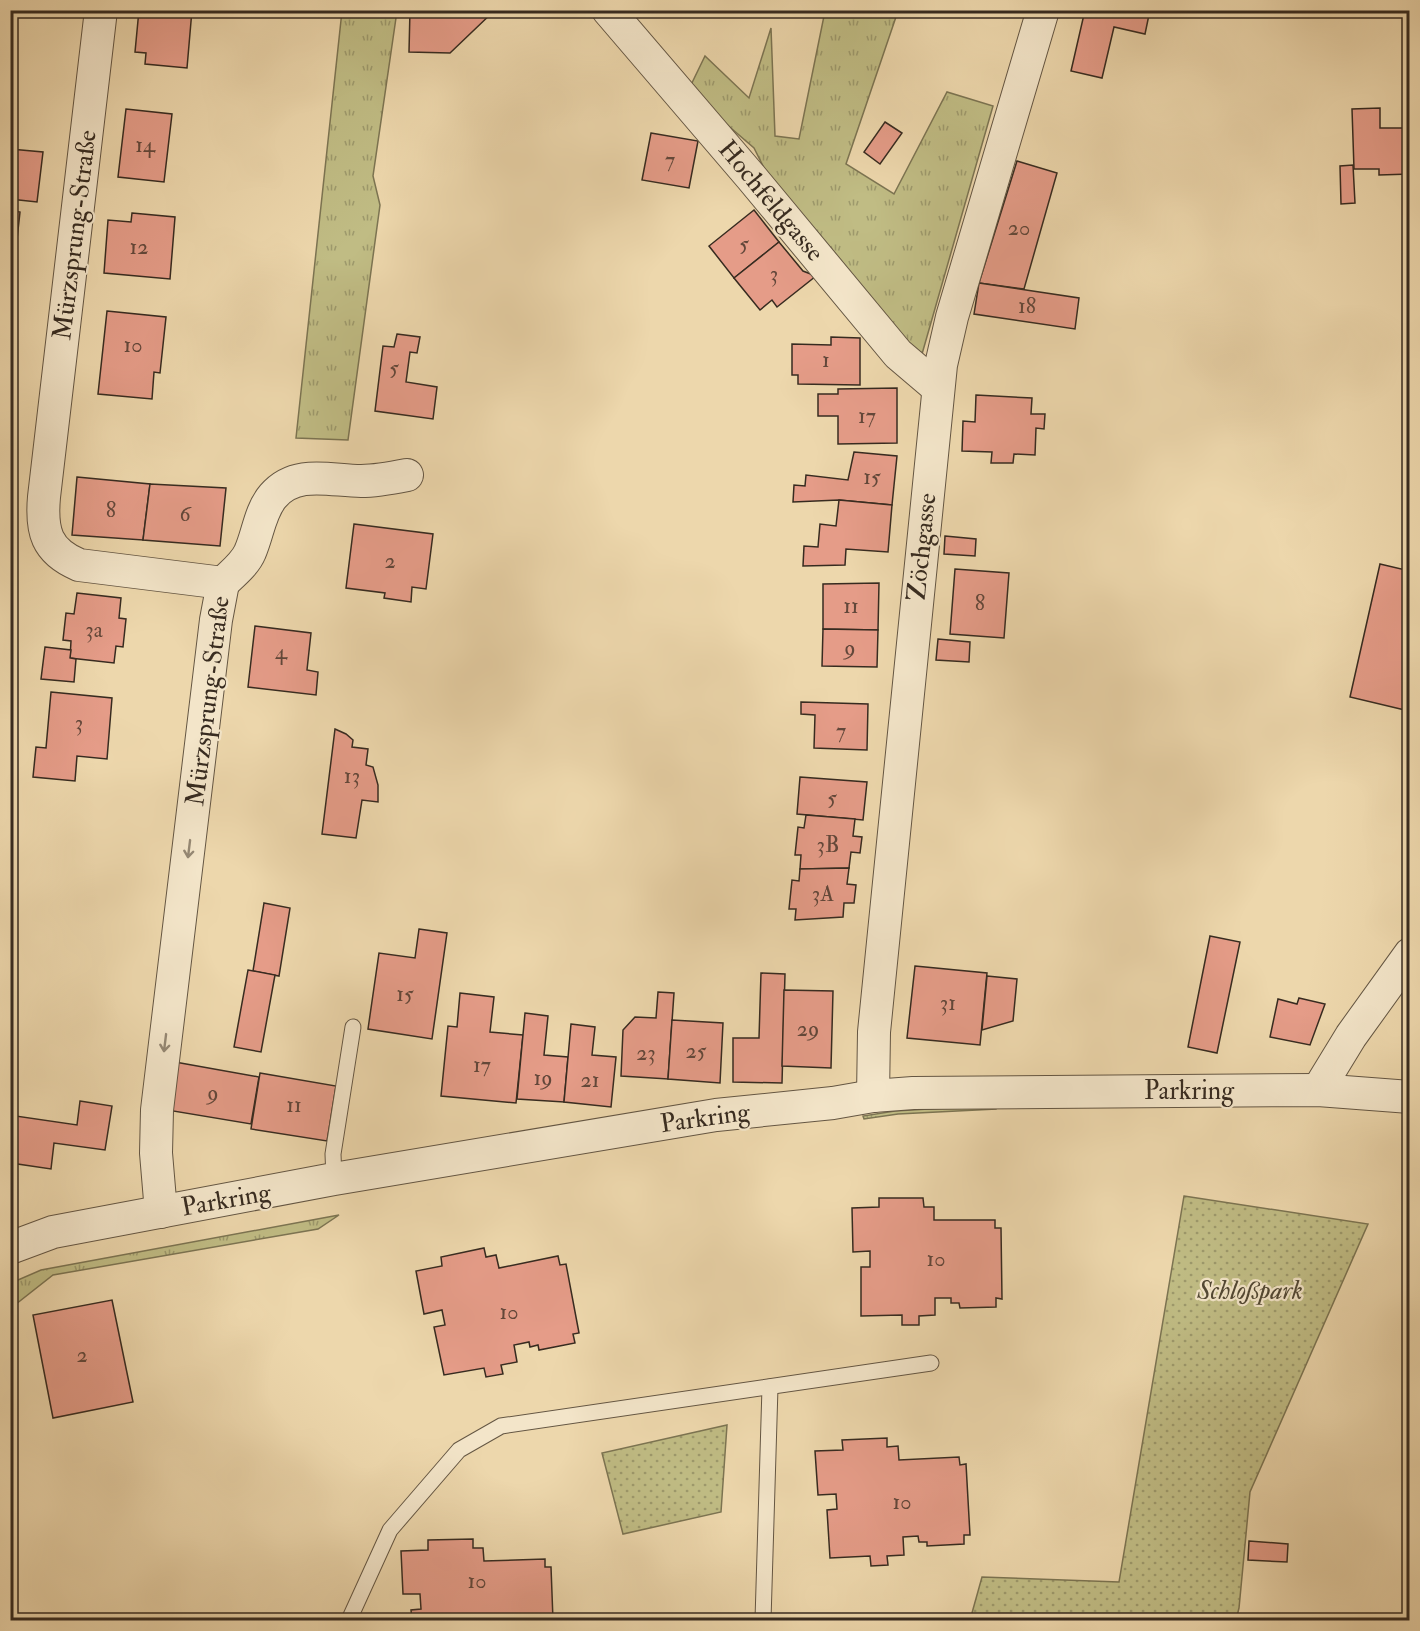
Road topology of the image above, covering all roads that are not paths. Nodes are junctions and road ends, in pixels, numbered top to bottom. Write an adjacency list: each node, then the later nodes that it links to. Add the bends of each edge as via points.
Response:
1 (101, 10): 6 (street, Mürzsprung-Straße, via 44,497 44,529 51,546 64,558 79,564)
2 (608, 10): 4 (street, Hochfeldgasse, via 898,354)
3 (1043, 10): 4 (street, Zöchgasse, via 952,316)
4 (938, 388): 10 (street, Zöchgasse, via 874,1032)
5 (407, 475): 6 (street, via 368,481 302,479 288,484 273,496 263,514 250,553)
6 (223, 583): 13 (street, Mürzsprung-Straße, one-way to 13, via 157,1110)
7 (1410, 954): 9 (street)
8 (353, 1027): 12 (lane, via 333,1154)
9 (1318, 1090): 10 (street, Parkring); 11 (street, Parkring)
10 (873, 1096): 12 (street, Parkring, via 716,1115)
11 (1410, 1097)
12 (334, 1179): 13 (street, Parkring)
13 (160, 1212): 14 (street, Parkring, via 53,1232)
14 (10, 1248)
15 (931, 1363): 16 (lane)
16 (770, 1387): 17 (lane, via 501,1426 459,1450 390,1530); 18 (lane)
17 (349, 1620)
18 (763, 1620)

